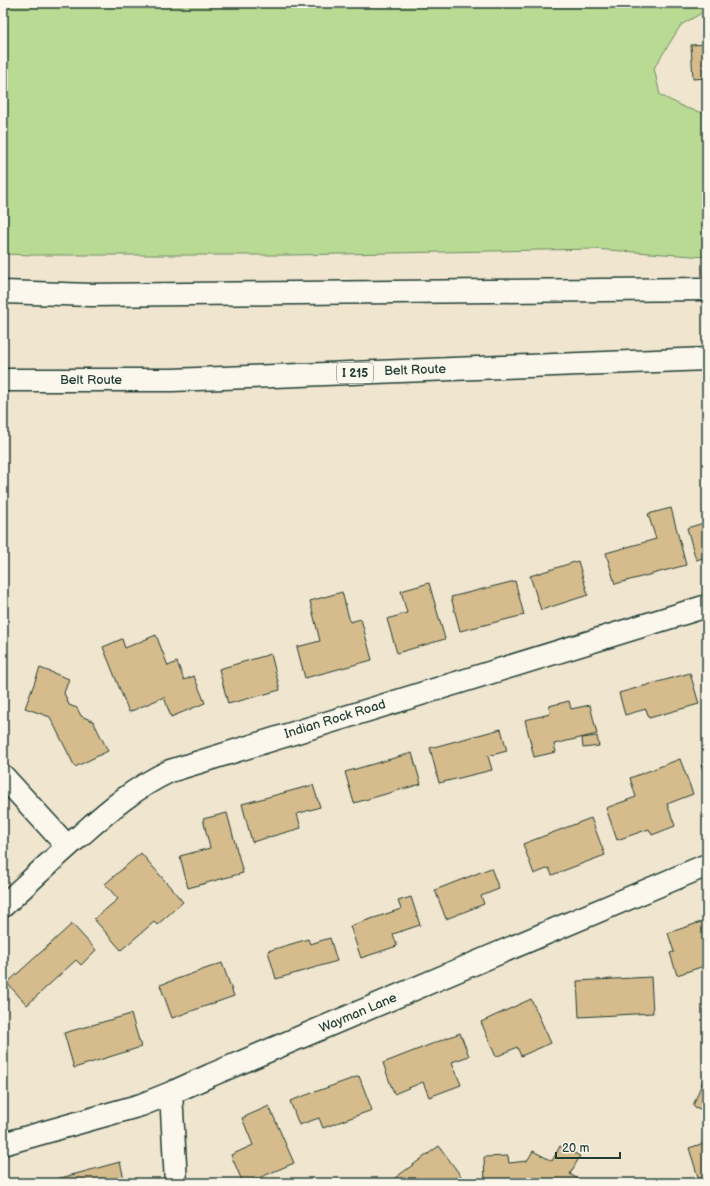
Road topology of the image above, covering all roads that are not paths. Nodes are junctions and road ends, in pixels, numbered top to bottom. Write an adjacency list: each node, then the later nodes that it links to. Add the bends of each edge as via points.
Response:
1 (707, 289): 2 (main road, via 98,295)
2 (3, 292)
3 (707, 359): 4 (main road, Belt Route / I 215, via 172,380)
4 (3, 380)
5 (707, 606): 7 (main road, Indian Rock Road, via 170,770 122,799)
6 (3, 776): 7 (main road)
7 (68, 846): 9 (main road, Indian Rock Road)
8 (707, 864): 10 (main road, Wayman Lane)
9 (3, 906)
10 (172, 1093): 11 (main road, Wayman Lane, via 109,1115); 12 (main road)
11 (3, 1144)
12 (176, 1183)

